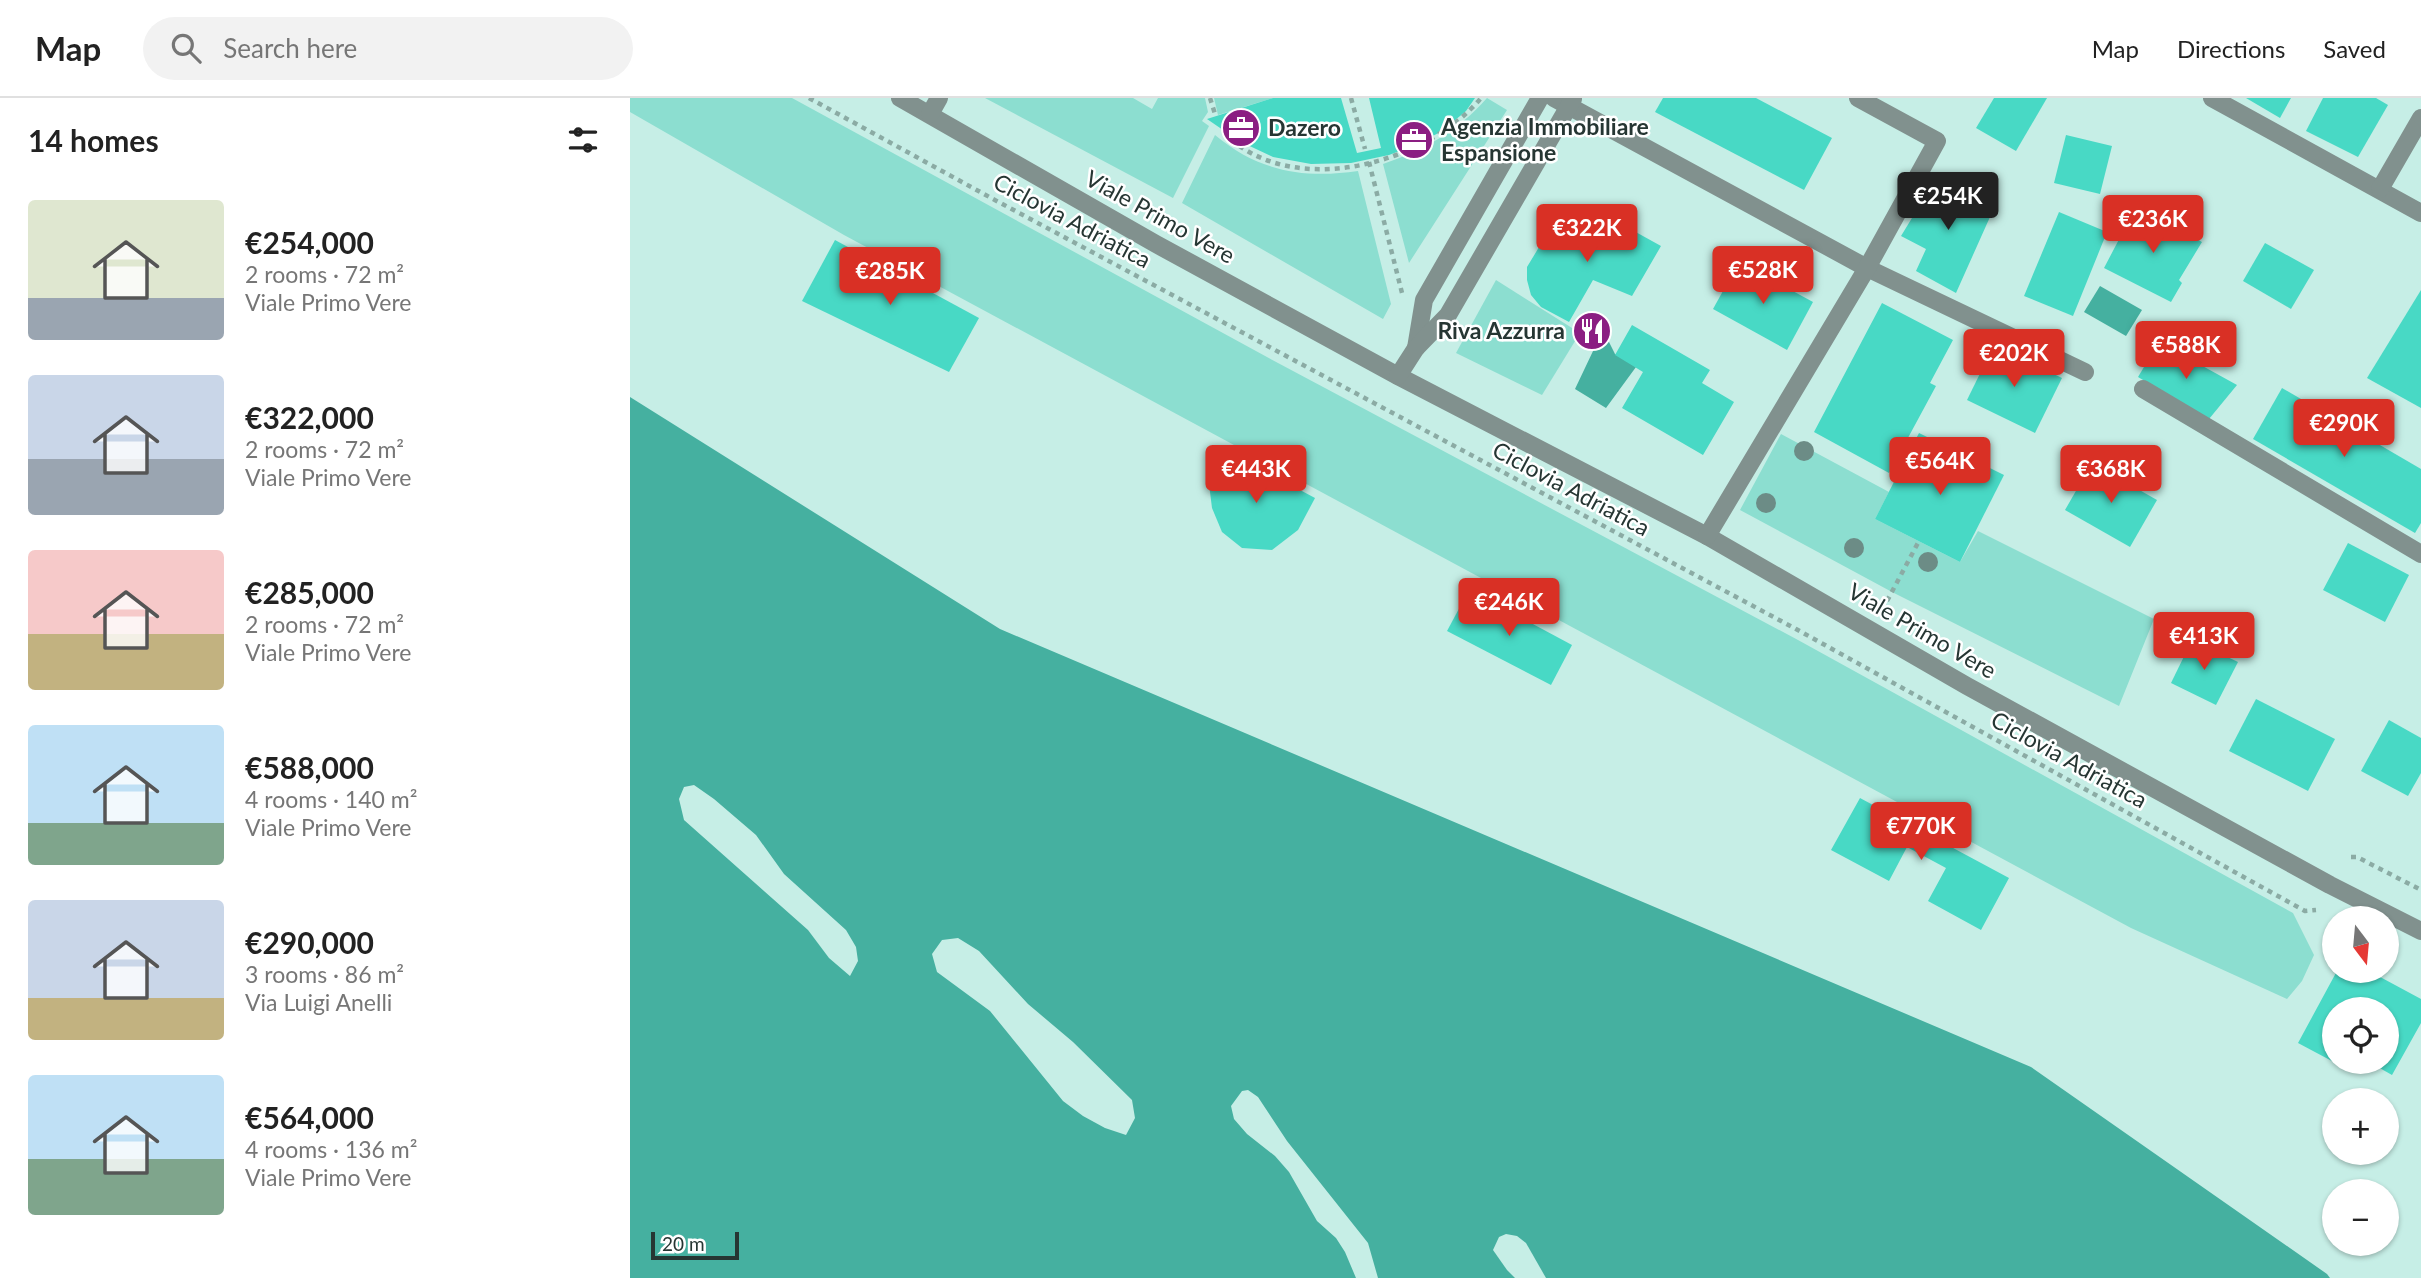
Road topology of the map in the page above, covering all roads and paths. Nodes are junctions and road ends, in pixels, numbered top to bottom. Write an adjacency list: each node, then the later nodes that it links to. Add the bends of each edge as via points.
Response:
1 (809, 98): 31 (path, Ciclovia Adriatica, via 1784,623 2305,911)
2 (900, 98): 11 (street, Viale Primo Vere)
3 (939, 98): 11 (street)
4 (1210, 98): 12 (path)
5 (1351, 98): 15 (path)
6 (1481, 98): 16 (path, via 1434,139)
7 (1540, 98): 21 (street, via 1424,300)
8 (1858, 98): 19 (street, via 1937,141)
9 (2212, 98): 17 (street)
10 (1565, 101): 19 (street); 21 (street, via 1448,315)
11 (930, 114): 23 (street, Viale Primo Vere)
12 (1214, 114)
13 (2421, 117): 17 (street)
14 (1224, 133): 16 (path, via 1237,145 1276,163 1328,169)
15 (1365, 149)
16 (1369, 162): 20 (path)
17 (2380, 189): 18 (street)
18 (2421, 213)
19 (1867, 268): 22 (street); 25 (street)
20 (1405, 304)
21 (1416, 348): 23 (street)
22 (2085, 372)
23 (1398, 376): 25 (street, Viale Primo Vere)
24 (2143, 389): 27 (street)
25 (1707, 536): 32 (street, Viale Primo Vere, via 1967,686 2330,886)
26 (1919, 541): 28 (path)
27 (2421, 554)
28 (1886, 601)
29 (2351, 857): 30 (path)
30 (2421, 890)
31 (2316, 910)
32 (2421, 931)

